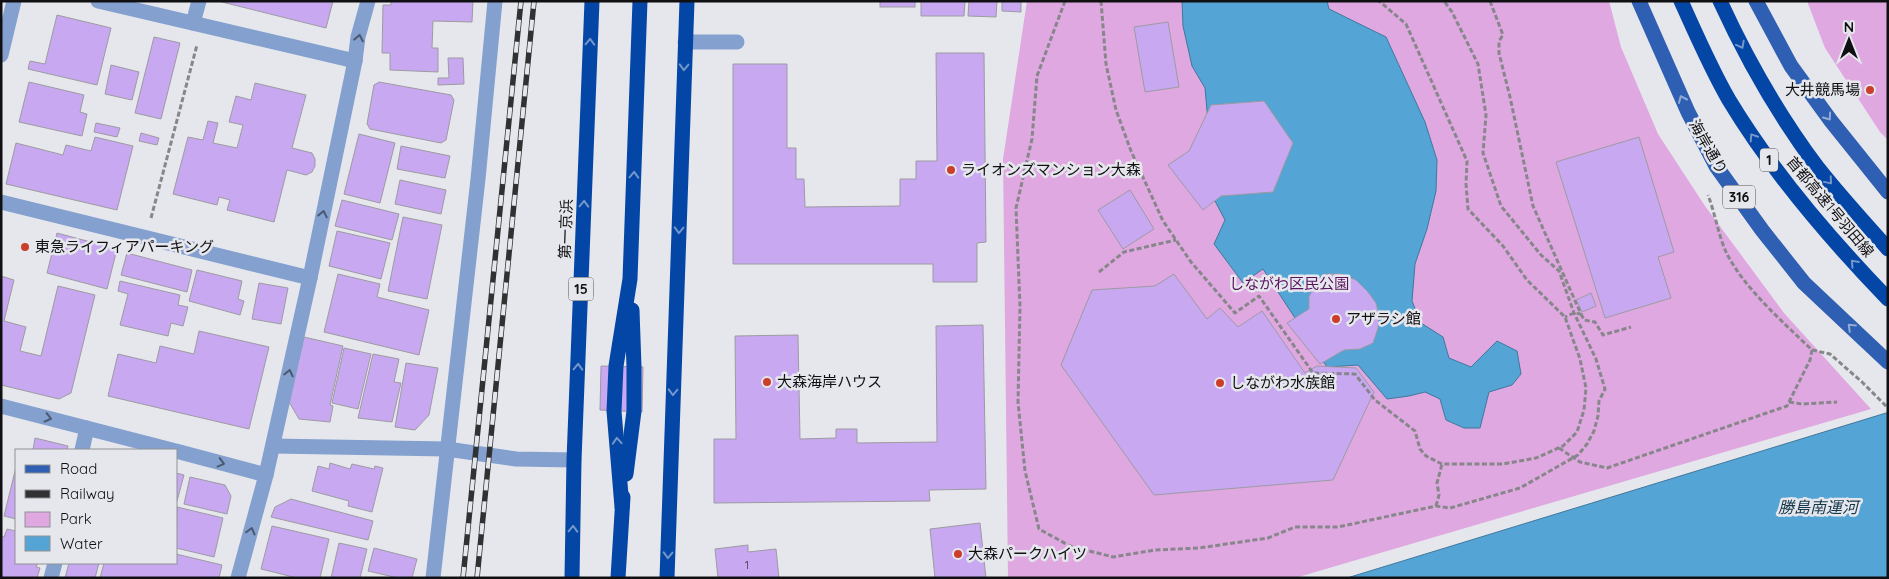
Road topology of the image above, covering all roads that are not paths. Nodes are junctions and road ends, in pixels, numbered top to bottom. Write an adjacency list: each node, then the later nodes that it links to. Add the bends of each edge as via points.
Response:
1 (14, 1): 16 (street)
2 (98, 1): 13 (street)
3 (198, 1): 13 (street)
4 (368, 1): 17 (street, one-way to 4)
5 (495, 1): 29 (street)
6 (592, 1): 31 (highway, 第一京浜 / 15, one-way to 6)
7 (640, 1): 38 (highway, one-way to 7, via 622,507 634,411 630,279)
8 (687, 1): 14 (highway)
9 (1639, 1): 23 (main road, 海岸通り / 316, one-way to 9, via 1804,283 1716,166 1688,112)
10 (1681, 1): 22 (highway, 首都高速1号羽田線 / 1, one-way to 10, via 1825,232 1756,143 1728,99)
11 (1720, 1): 20 (highway, 首都高速1号羽田線 / 1, one-way to 20, via 1761,83 1788,126 1819,169)
12 (1756, 1): 18 (main road, one-way to 18, via 1792,66)
13 (198, 24): 17 (street)
14 (685, 42): 15 (street); 39 (highway, one-way to 39)
15 (737, 42)
16 (1, 55)
17 (355, 61): 21 (street, one-way to 17)
18 (1888, 192)
19 (1, 202): 21 (street)
20 (1888, 249)
21 (310, 278): 26 (street, one-way to 21)
22 (1888, 299)
23 (1887, 361)
24 (1, 406): 25 (street, one-way to 25)
25 (87, 428): 27 (street); 28 (street)
26 (273, 446): 29 (street); 32 (street)
27 (82, 449)
28 (168, 449)
29 (447, 449): 31 (street, via 516,459); 36 (street)
30 (178, 452): 32 (street, one-way to 32)
31 (574, 460): 37 (highway, 第一京浜 / 15, one-way to 31)
32 (266, 475): 35 (street, one-way to 32)
33 (55, 564): 34 (street)
34 (52, 578)
35 (238, 578)
36 (433, 578)
37 (572, 578)
38 (618, 578)
39 (667, 578)

